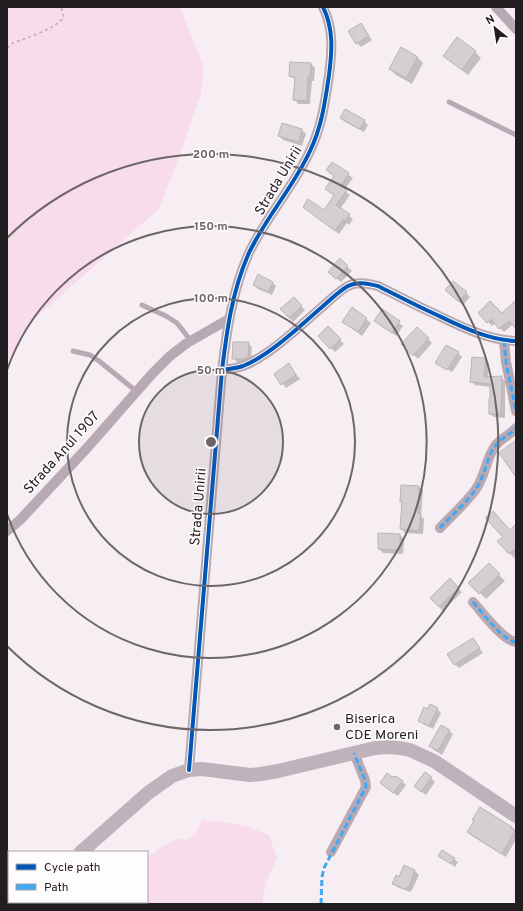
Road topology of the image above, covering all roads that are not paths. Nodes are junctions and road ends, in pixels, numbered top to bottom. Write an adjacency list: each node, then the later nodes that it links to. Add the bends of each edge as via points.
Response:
1 (324, 7): 7 (street, Strada Unirii, via 330,27 332,53 318,133 307,158 249,254 233,298)
2 (496, 7): 3 (street)
3 (516, 29)
4 (449, 102): 5 (lane)
5 (516, 135)
6 (142, 305): 8 (lane, via 177,323)
7 (229, 319): 8 (street, Strada Anul 1907); 12 (street, Strada Unirii)
8 (192, 340): 13 (street, Strada Anul 1907, via 170,356)
9 (504, 341): 10 (street); 12 (street, via 462,327 378,286 359,283 349,285 340,291 254,362); 14 (street)
10 (516, 341)
11 (73, 351): 13 (lane, via 99,360)
12 (222, 370): 21 (street, Strada Unirii)
13 (136, 391): 17 (street, Strada Anul 1907, via 77,459)
14 (516, 411)
15 (516, 428): 16 (street, via 495,446 476,489)
16 (440, 528)
17 (7, 531)
18 (473, 602): 19 (street, via 503,635)
19 (516, 642)
20 (354, 753): 21 (main road, via 261,774); 22 (main road, via 387,747 420,754); 24 (street, via 366,787)
21 (189, 770): 23 (main road, via 172,776 148,793)
22 (516, 816)
23 (82, 851)
24 (332, 852)

